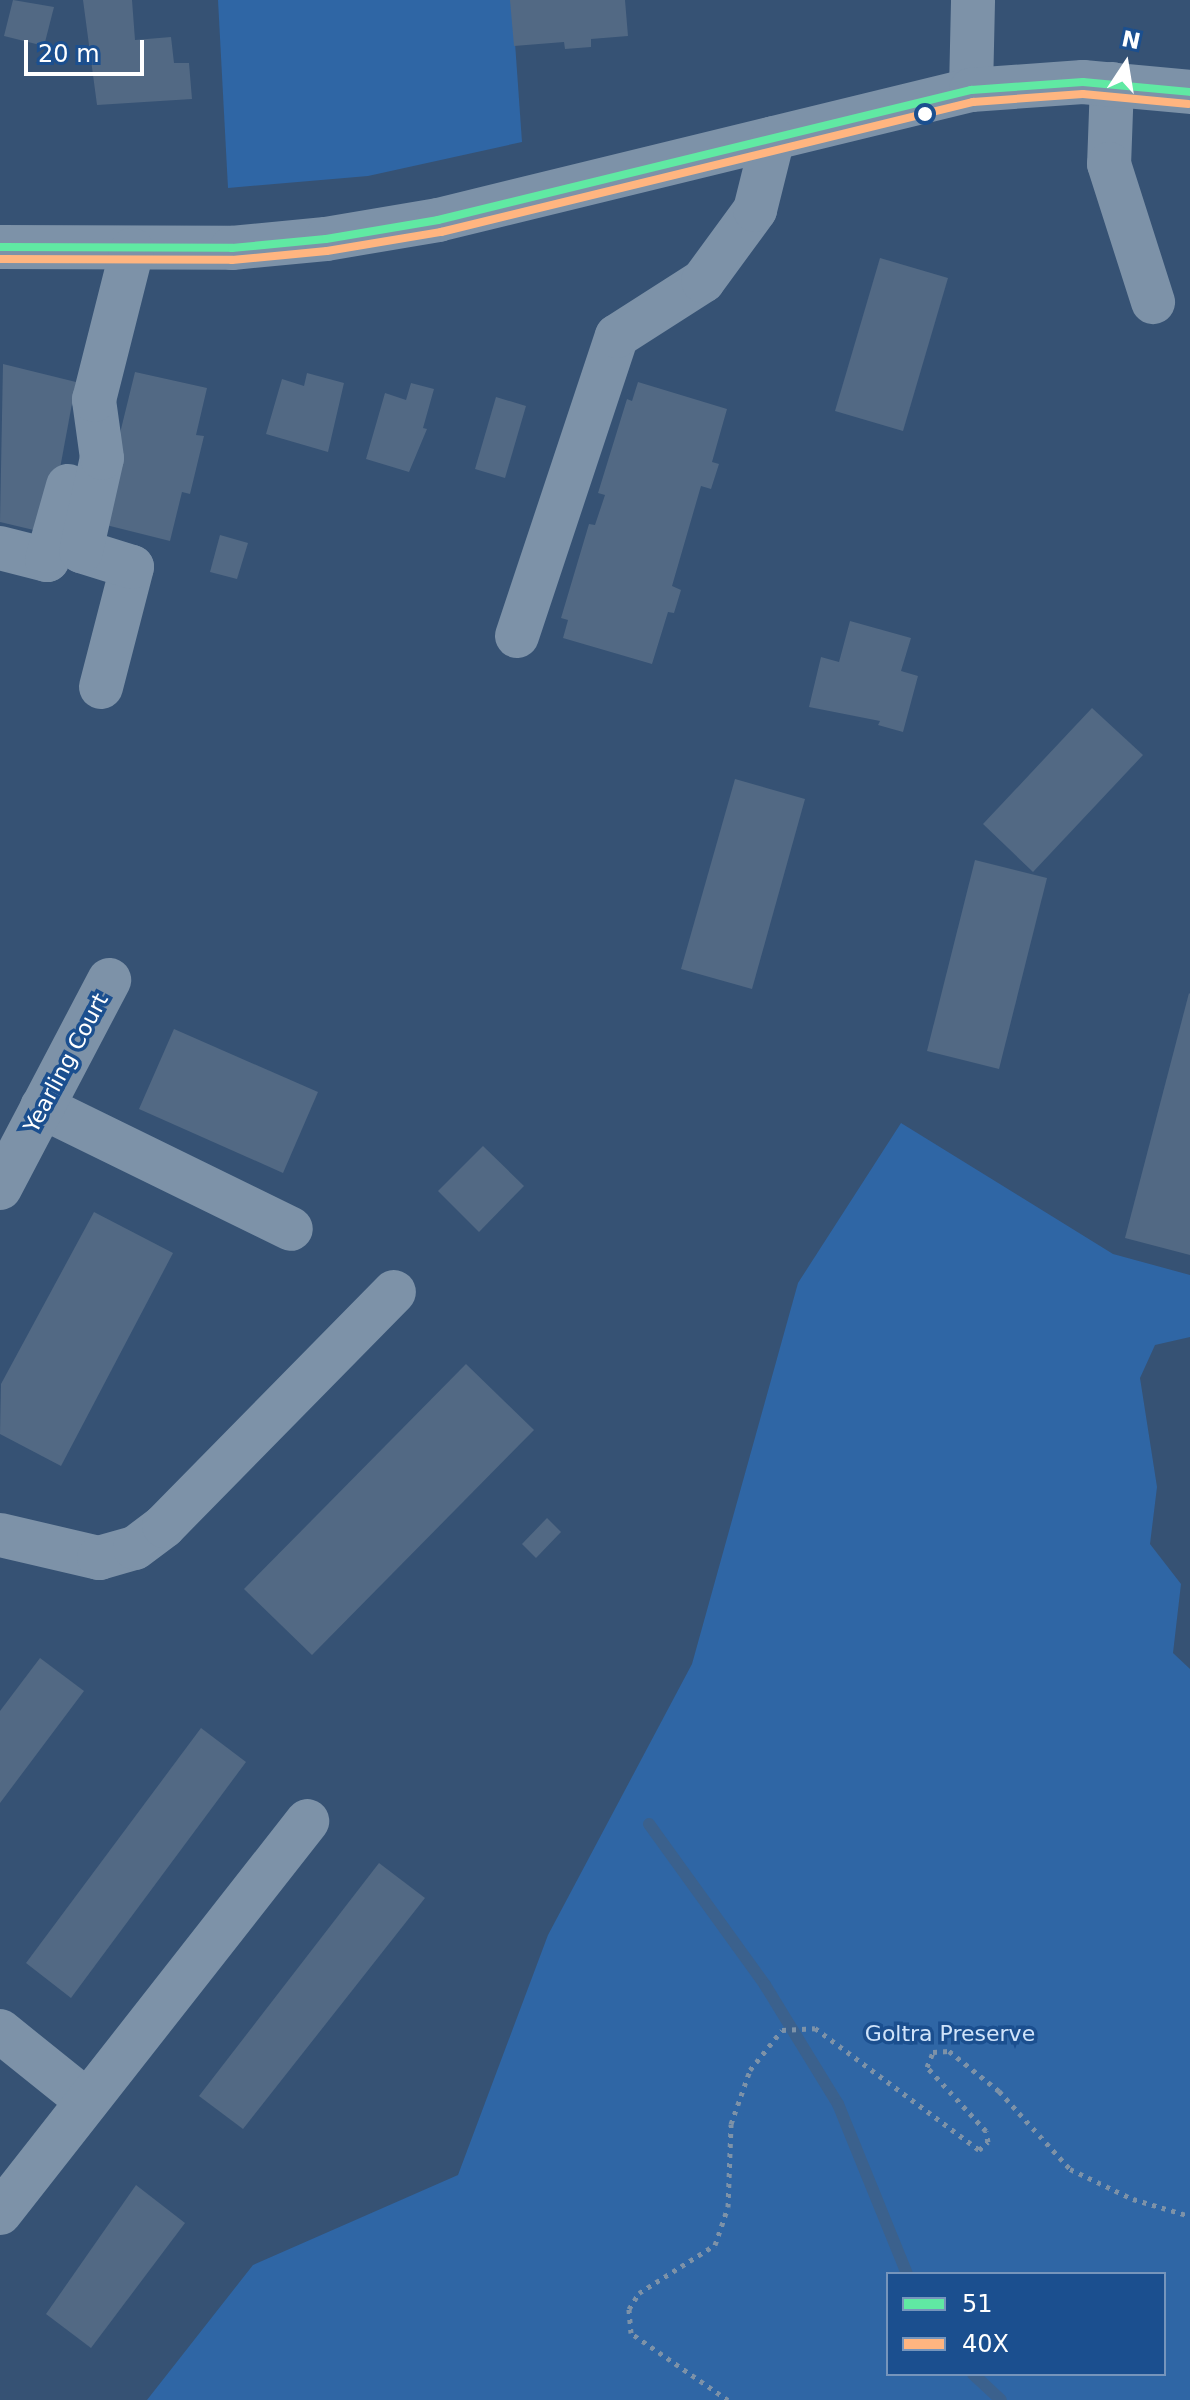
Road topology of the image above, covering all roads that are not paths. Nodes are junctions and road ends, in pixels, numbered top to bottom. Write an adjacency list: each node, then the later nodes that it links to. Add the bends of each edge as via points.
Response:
1 (973, 0): 3 (street)
2 (1112, 84): 3 (street); 4 (street); 8 (street, via 1109,164)
3 (971, 90): 5 (street)
4 (1190, 92)
5 (773, 138): 7 (street, via 438,220 263,245); 11 (street, via 755,210 703,281 617,336)
6 (0, 247): 7 (street)
7 (132, 250): 9 (street)
8 (1153, 302)
9 (94, 400): 10 (street, via 47,560); 12 (street, via 102,458 81,551 132,567)
10 (0, 548)
11 (517, 636)
12 (101, 687)
13 (109, 980): 14 (street, Yearling Court)
14 (42, 1107): 15 (street, Yearling Court); 16 (street)
15 (0, 1188)
16 (291, 1229)
17 (394, 1292): 18 (street, via 164,1526 135,1548 99,1558)
18 (0, 1535)
19 (307, 1821): 21 (street)
20 (0, 2031): 21 (street)
21 (87, 2101): 22 (street)
22 (0, 2213)

